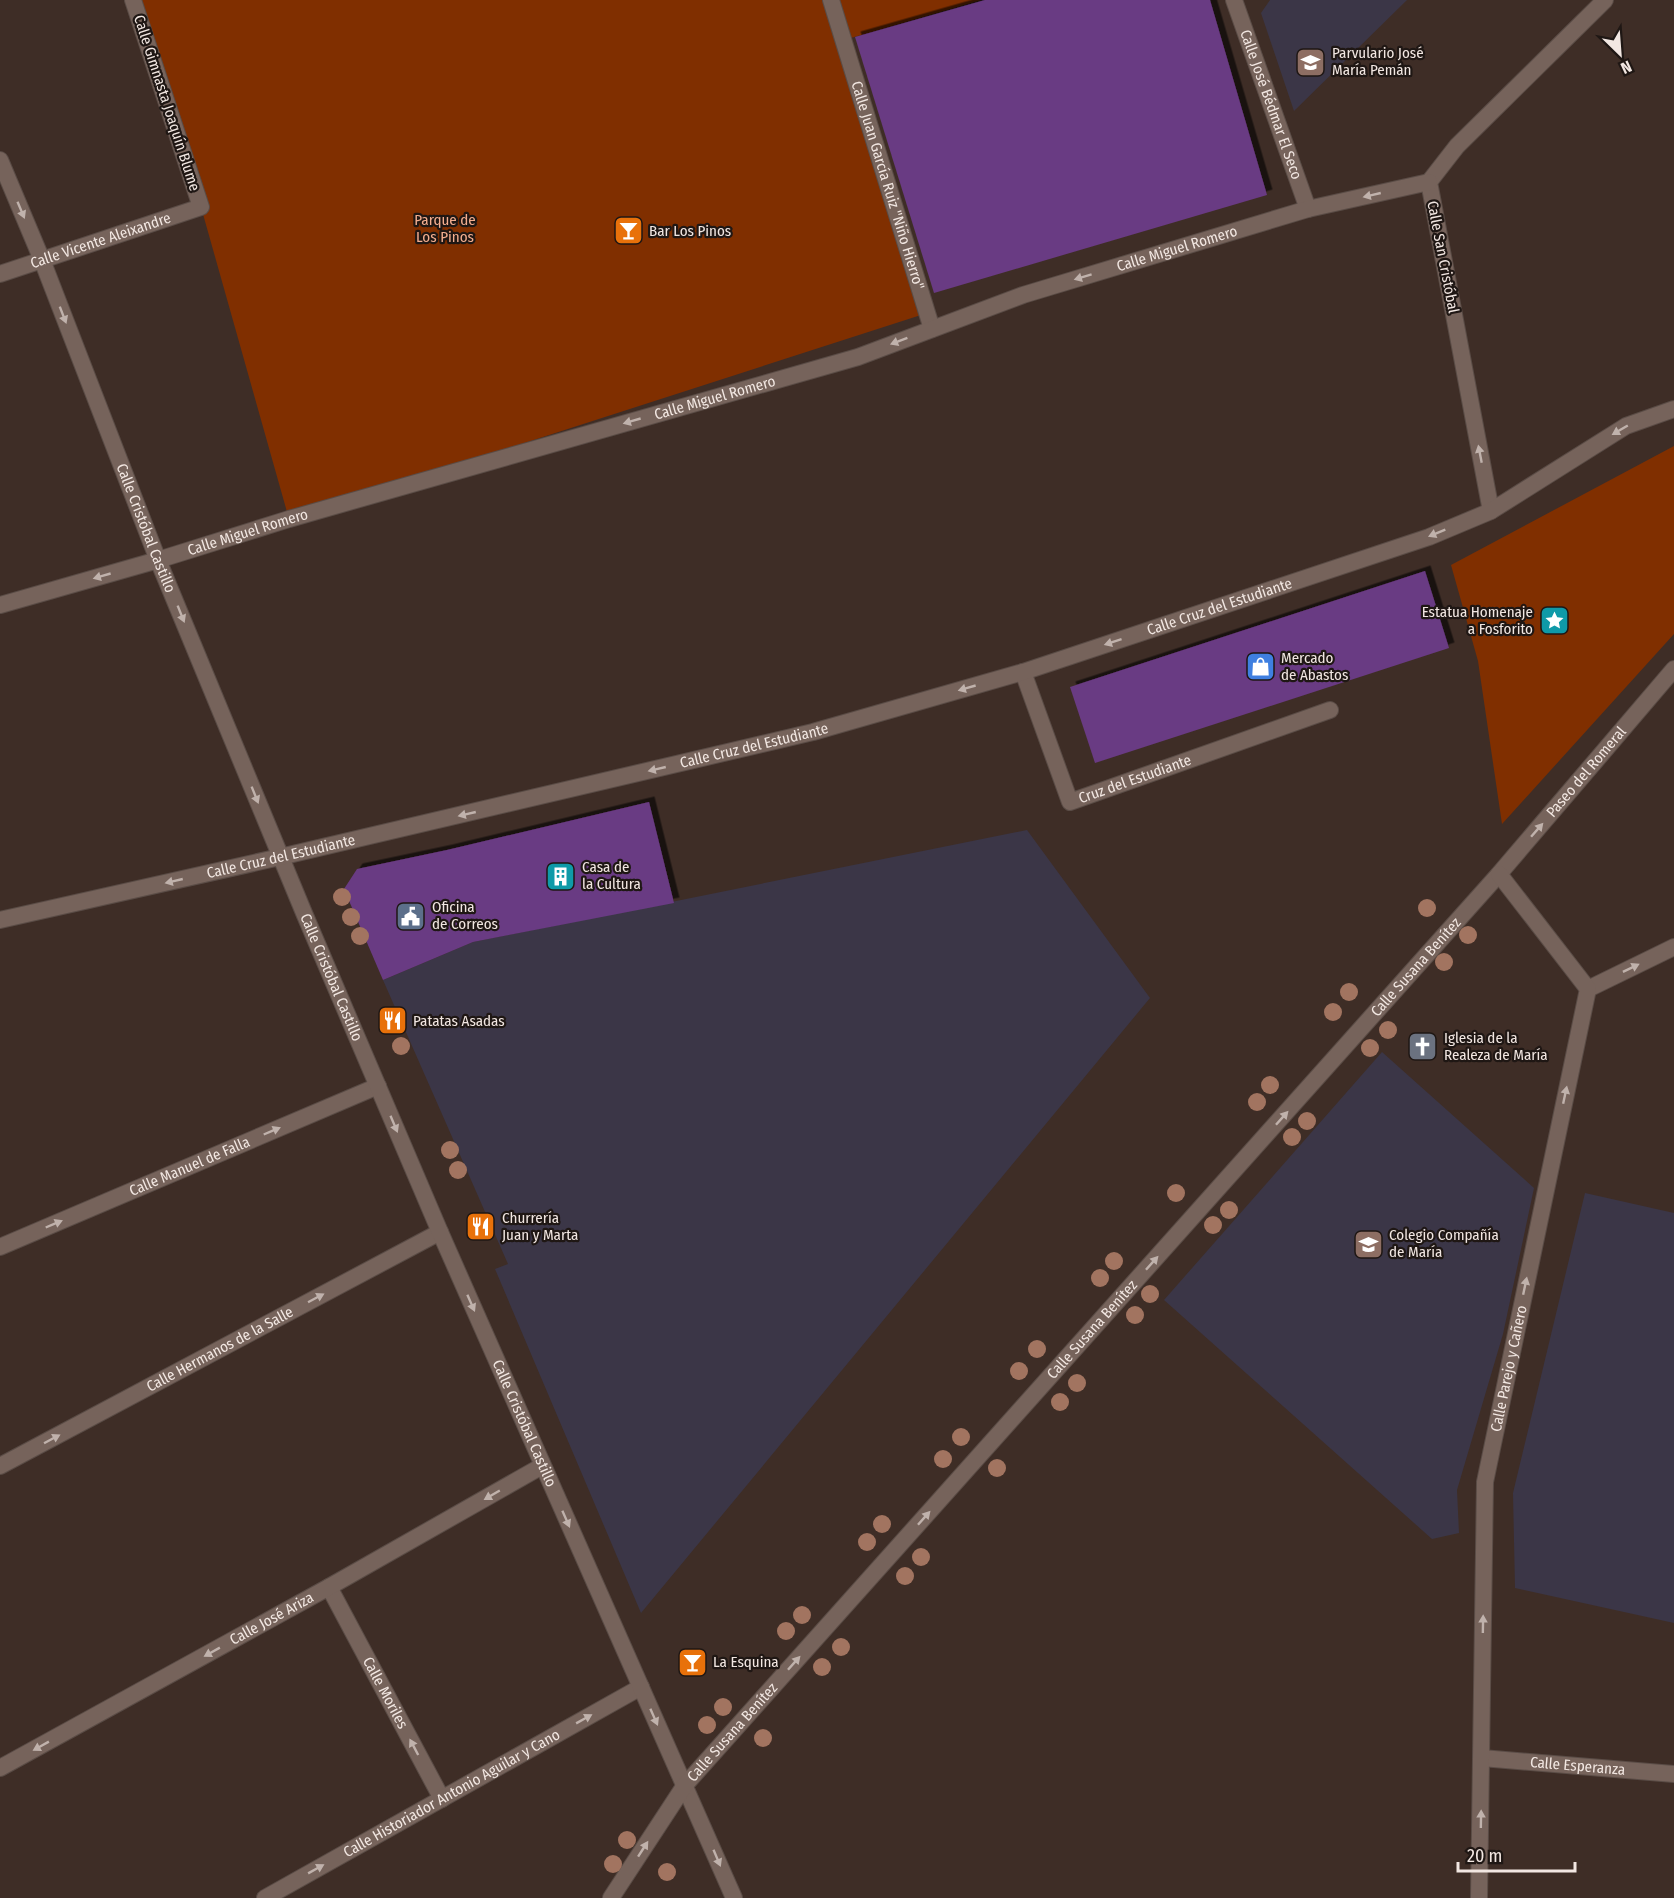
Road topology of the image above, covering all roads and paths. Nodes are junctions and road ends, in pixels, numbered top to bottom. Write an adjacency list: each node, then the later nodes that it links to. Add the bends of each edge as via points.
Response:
1 (133, 0): 7 (street, Calle Gimnasta Joaquín Blume)
2 (831, 0): 11 (street, Calle Juan García Ruiz "Niño Hierro")
3 (1234, 0): 8 (street, Calle José Bédmar El Seco)
4 (1605, 0): 6 (street, Calle San Cristóbal, via 1457,146)
5 (0, 160): 9 (street, Calle Cristóbal Castillo, one-way to 9)
6 (1429, 182): 8 (street, Calle Miguel Romero, one-way to 8); 13 (street, Calle San Cristóbal, one-way to 6)
7 (201, 207): 9 (street, Calle Vicente Aleixandre)
8 (1308, 209): 11 (street, Calle Miguel Romero, one-way to 11, via 1023,295)
9 (42, 260): 10 (street, Calle Vicente Aleixandre); 14 (street, Calle Cristóbal Castillo, one-way to 14)
10 (0, 274)
11 (932, 329): 14 (street, Calle Miguel Romero, one-way to 14, via 858,357 289,519)
12 (1674, 409): 13 (street, one-way to 13, via 1626,426)
13 (1491, 511): 17 (street, Calle Cruz del Estudiante, one-way to 17, via 1429,537)
14 (159, 560): 15 (street, Calle Miguel Romero, one-way to 15); 19 (street, Calle Cristóbal Castillo, one-way to 19)
15 (0, 605)
16 (1674, 669): 20 (street, Paseo del Romeral, one-way to 16)
17 (1023, 672): 18 (street, Cruz del Estudiante, via 1070,802); 19 (street, Calle Cruz del Estudiante, one-way to 19, via 813,732)
18 (1330, 710)
19 (280, 857): 21 (street, Calle Cruz del Estudiante, one-way to 21); 24 (street, Calle Cristóbal Castillo)
20 (1499, 874): 23 (street); 34 (street, Calle Susana Benítez, one-way to 20)
21 (0, 920)
22 (1674, 947): 23 (street, one-way to 22)
23 (1588, 988): 31 (street, Calle Parejo y Cañero, one-way to 23, via 1485,1482)
24 (378, 1086): 25 (street, Calle Cristóbal Castillo, one-way to 25); 26 (street, Calle Manuel de Falla, one-way to 24)
25 (440, 1232): 27 (street, Calle Hermanos de la Salle, one-way to 25); 28 (street, Calle Cristóbal Castillo, one-way to 28)
26 (0, 1247)
27 (0, 1466)
28 (542, 1466): 29 (street, Calle José Ariza, one-way to 29); 30 (street, Calle Cristóbal Castillo, one-way to 30)
29 (329, 1587): 32 (street, Calle José Ariza, one-way to 32); 35 (street, Calle Moriles, one-way to 29)
30 (640, 1687): 34 (street, Calle Cristóbal Castillo, one-way to 34); 35 (street, Calle Historiador Antonio Aguilar y Cano, one-way to 30)
31 (1482, 1758): 33 (street, Calle Esperanza); 39 (street, Calle Parejo y Cañero, one-way to 31)
32 (0, 1768)
33 (1674, 1774)
34 (685, 1785): 37 (street, Calle Susana Benítez, one-way to 34); 38 (street, Calle Cristóbal Castillo, one-way to 38)
35 (442, 1799): 36 (street, Calle Historiador Antonio Aguilar y Cano, one-way to 35)
36 (265, 1898)
37 (611, 1898)
38 (734, 1898)
39 (1479, 1898)

